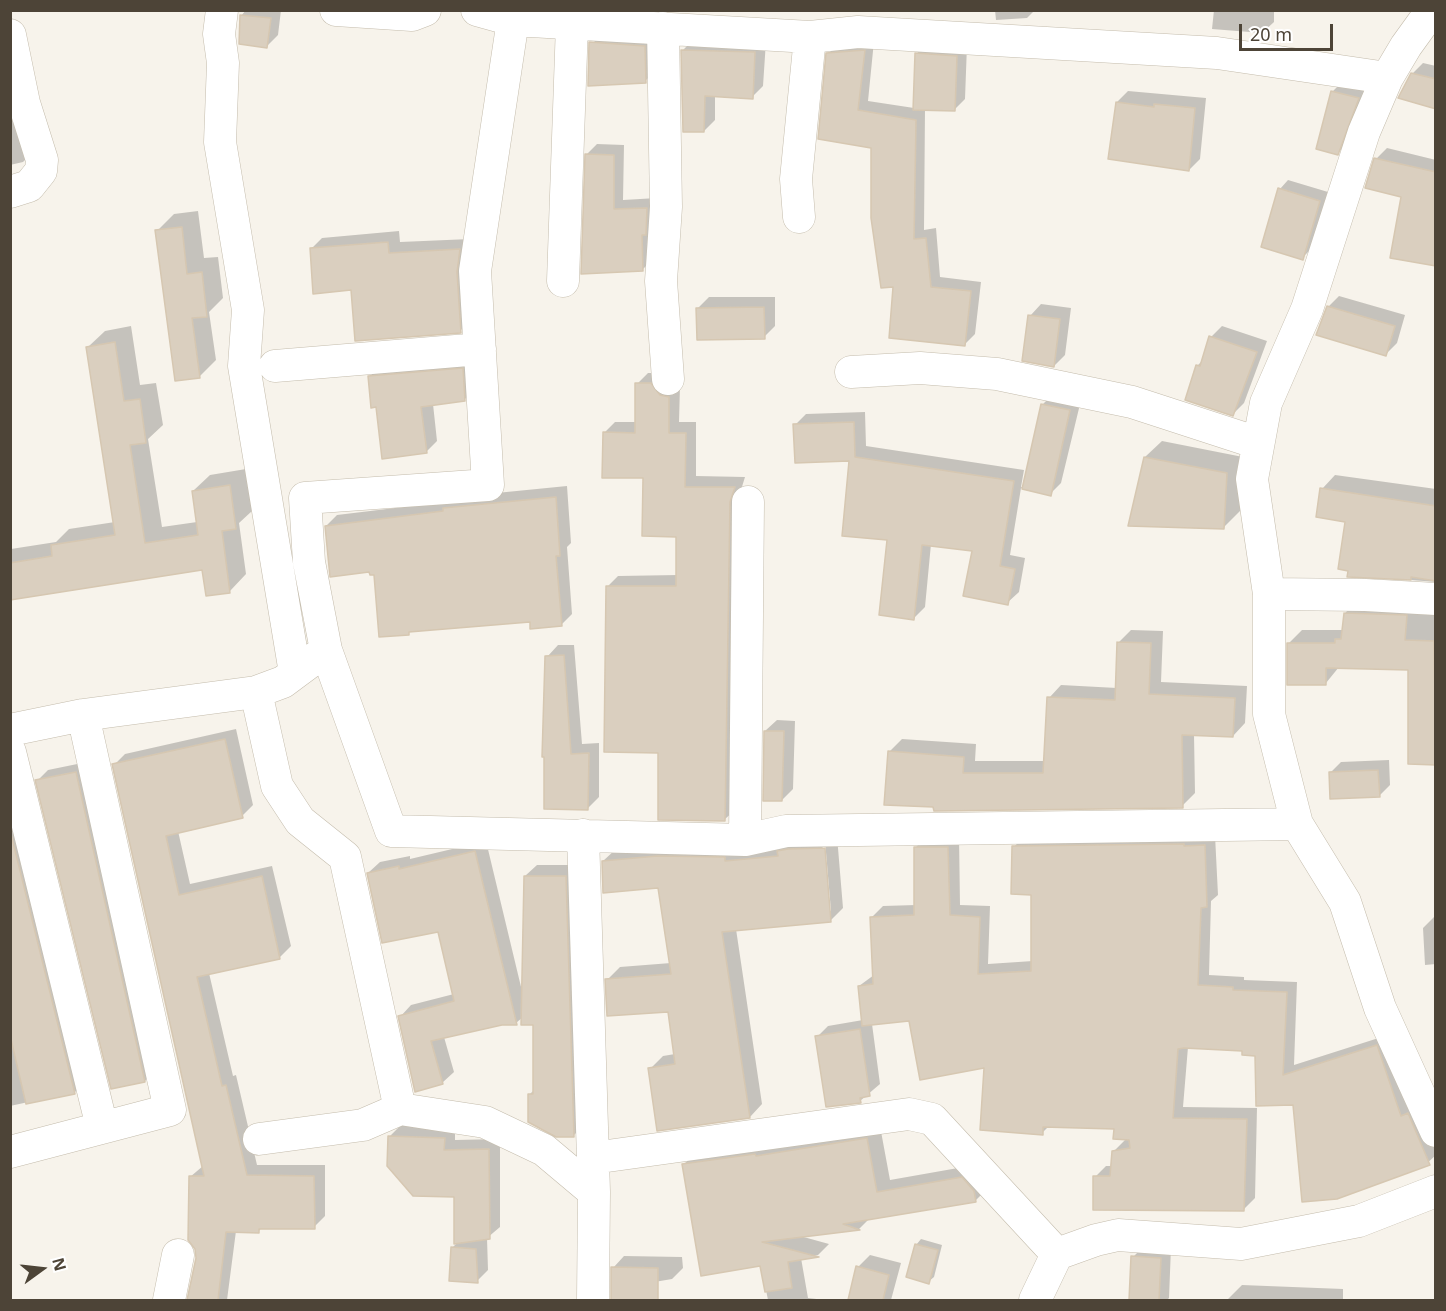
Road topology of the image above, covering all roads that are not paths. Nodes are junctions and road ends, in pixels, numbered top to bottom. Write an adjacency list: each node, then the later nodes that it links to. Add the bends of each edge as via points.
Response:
1 (11, 10): 7 (street)
2 (222, 10): 29 (street, via 220,142 248,310 244,366)
3 (336, 10): 4 (street, via 412,15)
4 (424, 10)
5 (477, 10): 8 (street)
6 (1432, 10): 14 (street)
7 (10, 17)
8 (513, 20): 10 (street); 20 (street, via 475,271)
9 (858, 21): 13 (street); 15 (street, via 1217,53)
10 (572, 24): 11 (street); 19 (street)
11 (663, 28): 13 (street); 23 (street, via 666,207 661,281)
12 (10, 35): 16 (street)
13 (810, 37): 18 (street, via 796,179)
14 (1421, 46): 15 (street)
15 (1387, 78): 24 (street, via 1364,132 1307,309 1266,404)
16 (17, 105): 17 (street, via 42,160 41,171 29,186)
17 (10, 192)
18 (799, 217)
19 (563, 281)
20 (480, 349): 21 (street); 28 (street, via 488,484 305,498 309,562)
21 (275, 366)
22 (851, 372): 24 (street, via 920,368 997,374 1132,402)
23 (668, 380)
24 (1258, 444): 26 (street, via 1252,479)
25 (748, 502): 36 (street)
26 (1269, 594): 27 (street); 34 (street, via 1269,714)
27 (1436, 599)
28 (326, 650): 29 (street); 35 (street, via 391,831)
29 (295, 673): 30 (street)
30 (256, 692): 31 (street); 37 (street, via 277,786 300,821 345,857)
31 (83, 715): 32 (street); 38 (street, via 170,1110)
32 (10, 730)
33 (10, 752): 38 (street)
34 (1298, 824): 36 (street, via 786,831); 39 (street, via 1345,902 1380,1008)
35 (584, 835): 36 (street); 42 (street)
36 (745, 840)
37 (400, 1109): 40 (street, via 363,1125); 44 (street, via 484,1122 544,1150)
38 (102, 1127): 41 (street)
39 (1436, 1131)
40 (259, 1139)
41 (12, 1148)
42 (593, 1158): 44 (street); 45 (street, via 909,1114 932,1119)
43 (1436, 1191): 45 (street, via 1359,1221 1241,1244 1119,1235)
44 (594, 1192): 48 (street)
45 (1057, 1254): 49 (street)
46 (178, 1255): 47 (street)
47 (169, 1300)
48 (593, 1300)
49 (1035, 1300)

